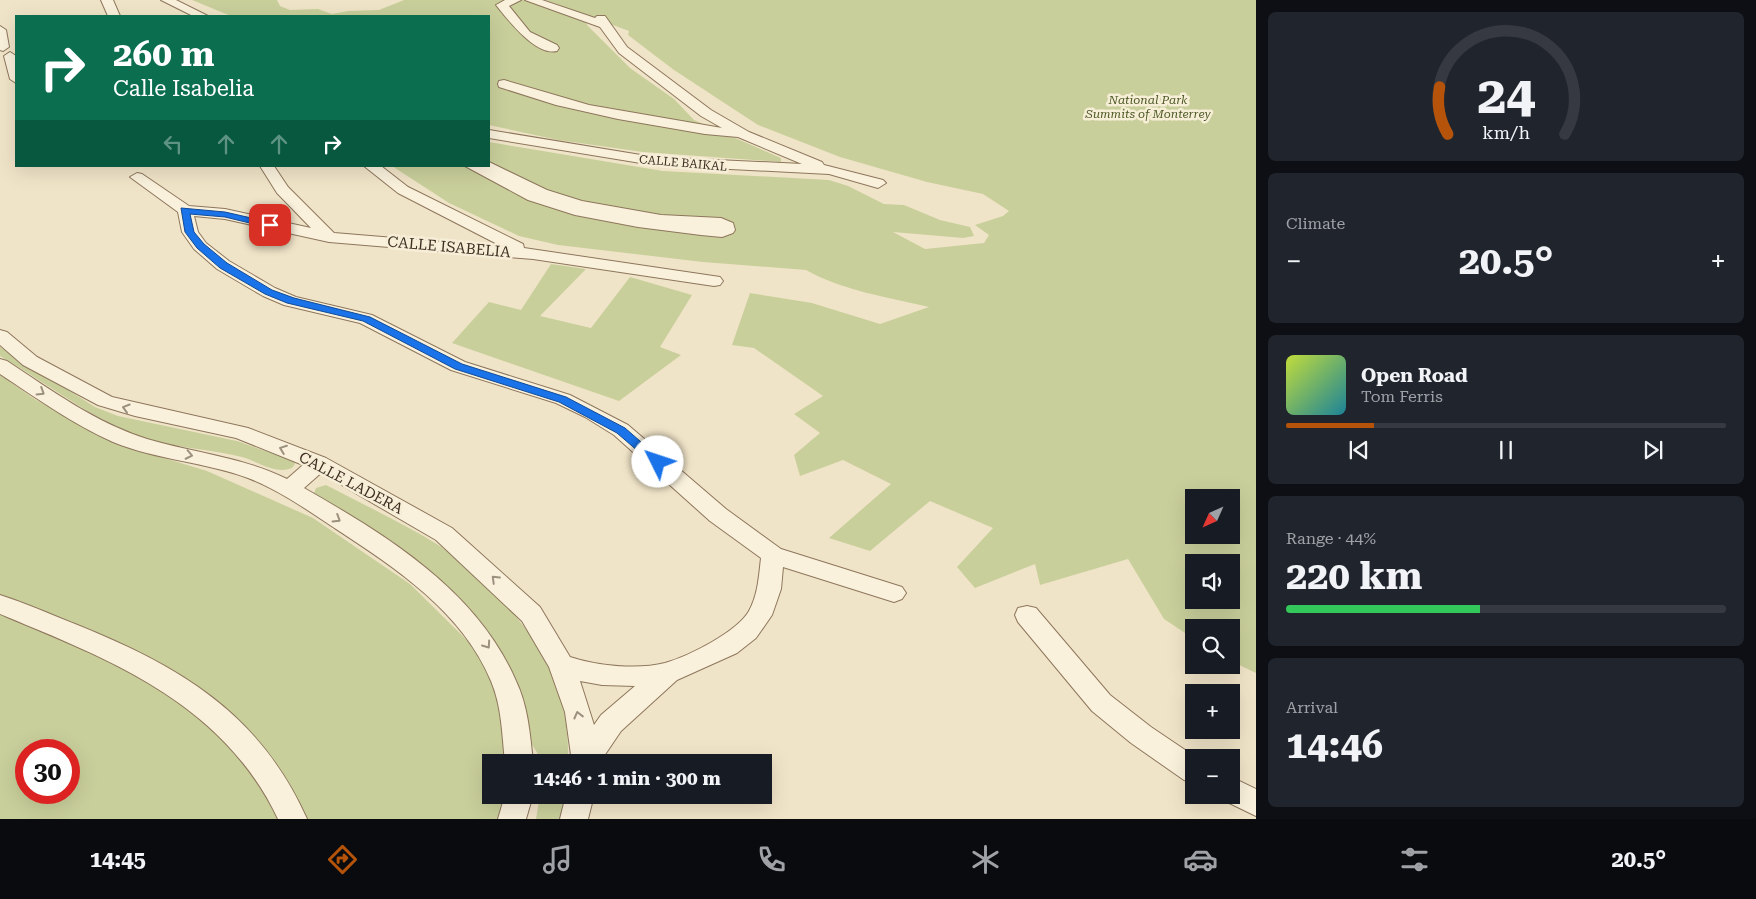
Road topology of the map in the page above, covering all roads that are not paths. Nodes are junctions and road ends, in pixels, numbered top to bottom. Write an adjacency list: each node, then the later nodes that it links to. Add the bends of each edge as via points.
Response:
1 (106, 0): 5 (street)
2 (167, 0): 6 (street)
3 (516, 0): 8 (street, via 502,5 526,34)
4 (531, 0): 11 (street, via 602,21 623,50 692,104)
5 (114, 15)
6 (200, 15)
7 (0, 30): 9 (street)
8 (553, 48)
9 (8, 51): 10 (street)
10 (15, 76)
11 (730, 128): 13 (street); 13 (street, via 656,118 585,102 520,79 504,83 548,98 614,114)
12 (490, 134): 18 (street, CALLE BAIKAL, via 653,161)
13 (744, 135): 18 (street)
14 (268, 167): 22 (street, via 282,190)
15 (372, 167): 23 (street, via 403,190)
16 (474, 167): 17 (street, via 533,197 580,211 681,228 726,230 727,226 721,223 676,222 561,200)
17 (490, 167)
18 (830, 170): 20 (street, CALLE BAIKAL)
19 (137, 177): 21 (street)
20 (878, 183)
21 (185, 210): 22 (street, CALLE ISABELIA, via 225,214); 29 (street, via 190,232 200,246 223,266 269,292 366,319 458,366 562,399 621,430 718,515)
22 (329, 237): 23 (street, CALLE ISABELIA)
23 (533, 254): 24 (street, CALLE ISABELIA)
24 (714, 281)
25 (0, 336): 27 (street, CALLE LADERA, one-way to 25, via 240,433 106,401 30,361)
26 (0, 365): 28 (street, one-way to 28, via 91,422 124,438 234,466)
27 (319, 463): 28 (street); 33 (street, CALLE LADERA, one-way to 27, via 531,614 444,534)
28 (289, 489): 35 (street, one-way to 35, via 387,550 472,625 492,652 508,691)
29 (772, 555): 30 (street); 34 (street, via 768,589 760,614 747,631 728,646)
30 (894, 593)
31 (0, 604): 43 (street, via 126,656 186,690 234,731 268,773)
32 (1027, 615): 38 (street, via 1101,703)
33 (561, 665): 34 (street, via 604,677); 36 (street, CALLE LADERA, one-way to 33, via 578,712)
34 (668, 673): 37 (street, via 611,723)
35 (519, 754)
36 (586, 754)
37 (591, 754)
38 (1185, 765)
39 (1240, 795): 40 (street)
40 (1256, 803)
41 (516, 804): 44 (street)
42 (578, 804): 45 (street)
43 (293, 819)
44 (512, 819)
45 (574, 819)

